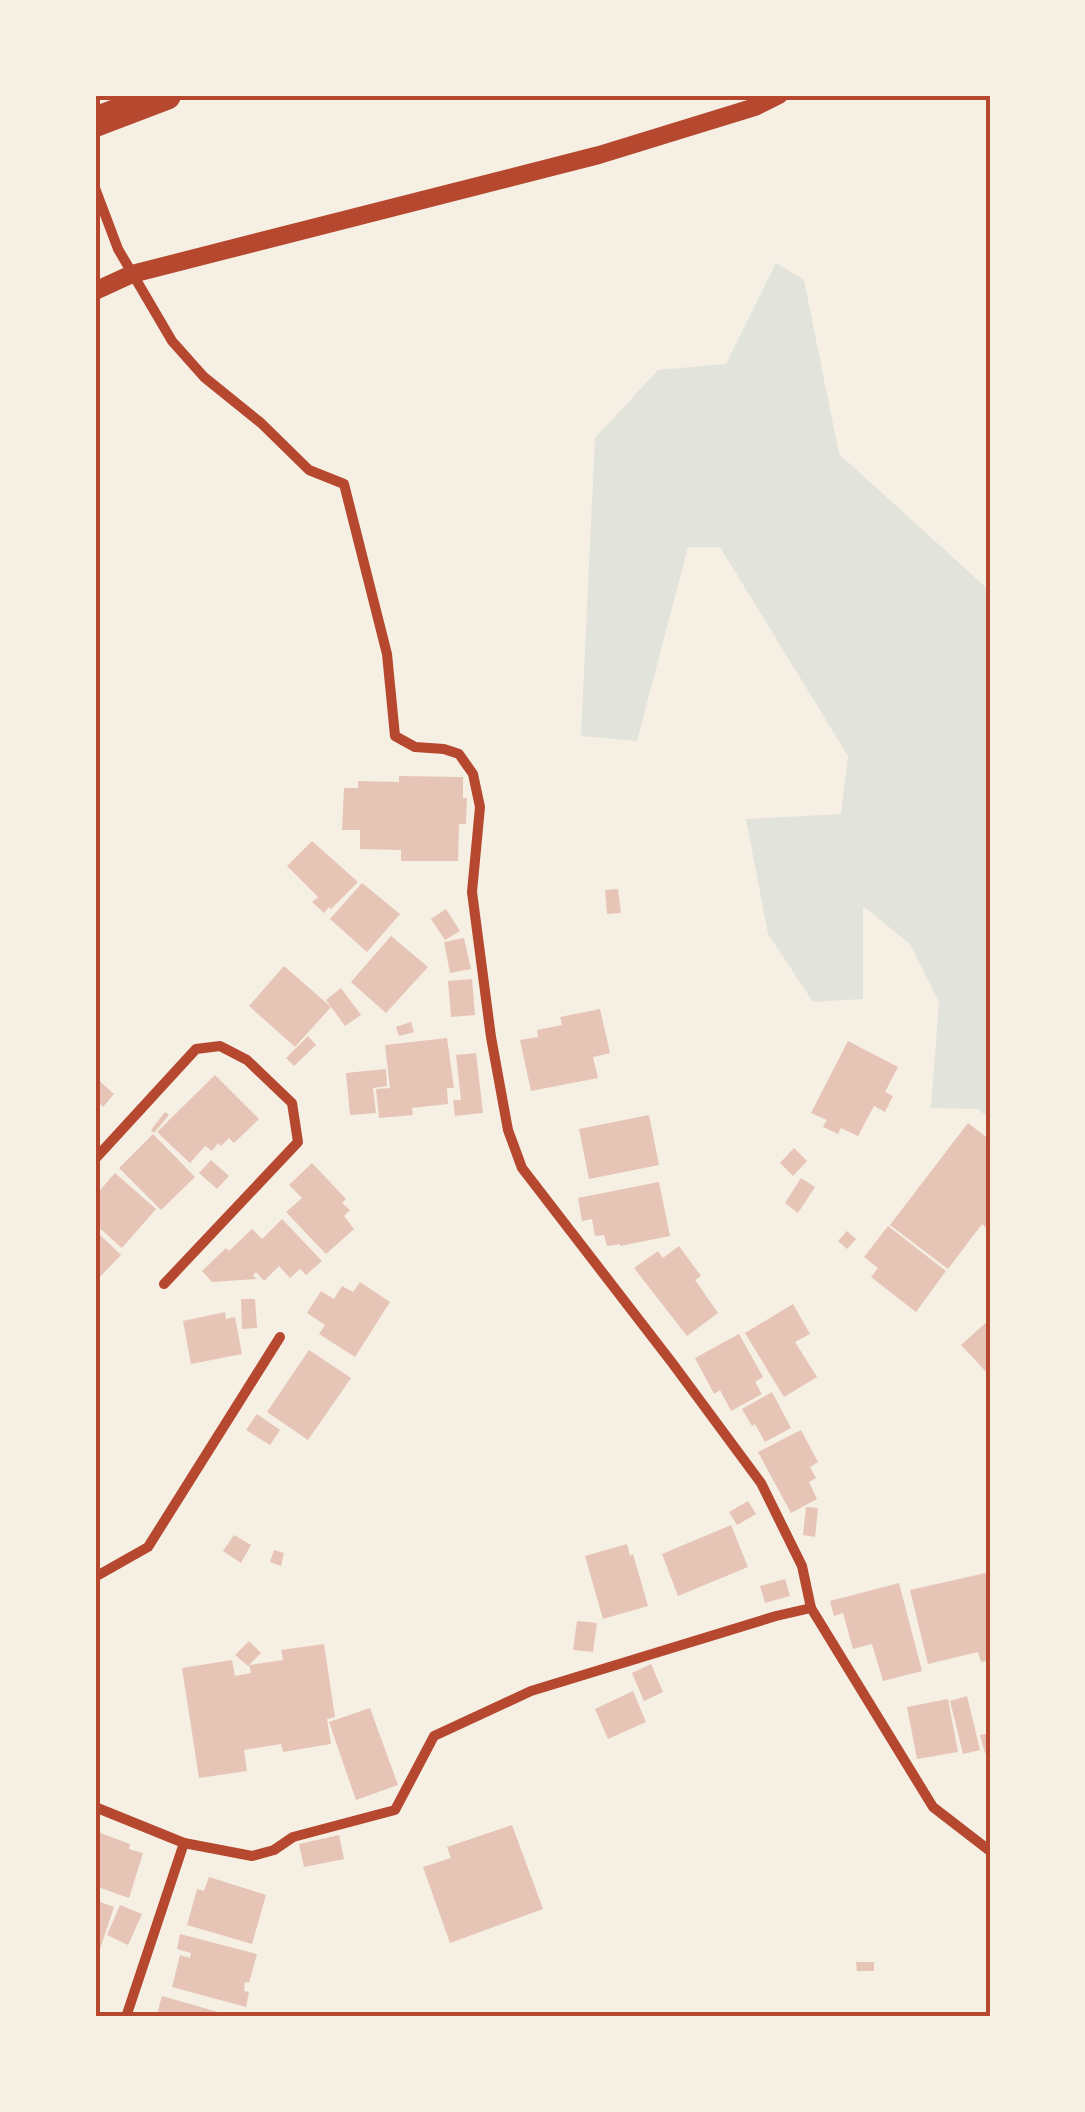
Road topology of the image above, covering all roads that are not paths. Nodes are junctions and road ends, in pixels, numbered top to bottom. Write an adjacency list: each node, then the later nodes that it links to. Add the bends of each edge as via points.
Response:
1 (166, 95): 3 (highway)
2 (778, 95): 5 (street, via 600,155)
3 (95, 122)
4 (95, 188): 5 (street)
5 (132, 274): 6 (street); 11 (street, via 172,340 204,377 309,470 344,484 387,654 394,736 459,754 473,774 480,807 474,910 504,1112 522,1168 761,1482 802,1566)
6 (95, 291)
7 (95, 1159): 8 (street, via 196,1049 220,1046 247,1060 292,1103 298,1142)
8 (164, 1284)
9 (280, 1337): 10 (street, via 148,1547)
10 (95, 1577)
11 (812, 1608): 13 (street, via 531,1691 434,1736 395,1810 252,1856); 14 (street, via 934,1807)
12 (95, 1807): 13 (street)
13 (184, 1843): 15 (street)
14 (990, 1851)
15 (126, 2017)

